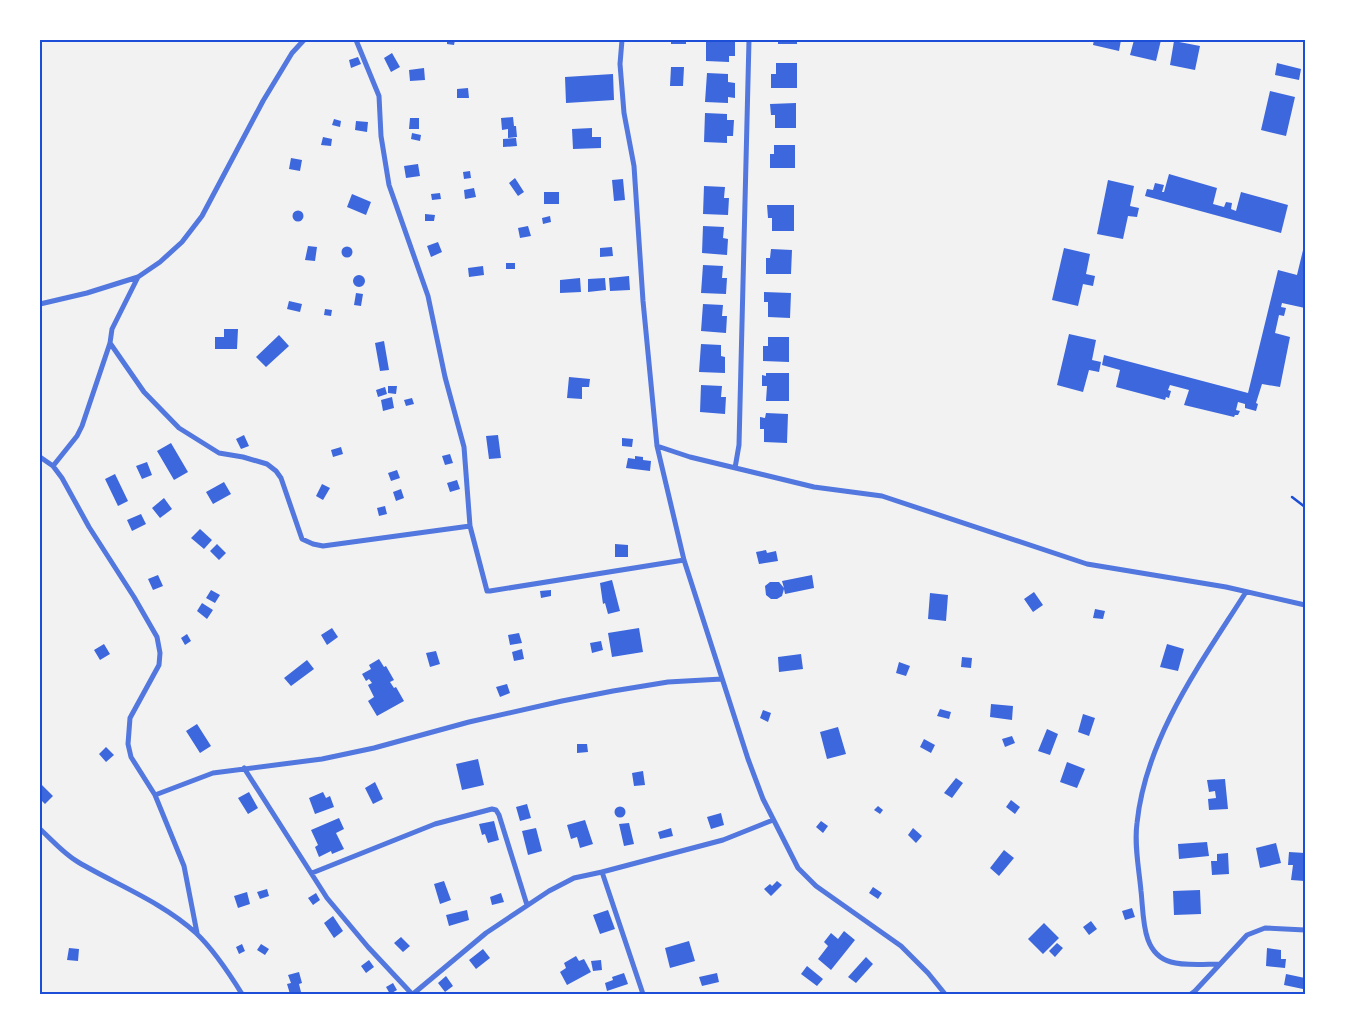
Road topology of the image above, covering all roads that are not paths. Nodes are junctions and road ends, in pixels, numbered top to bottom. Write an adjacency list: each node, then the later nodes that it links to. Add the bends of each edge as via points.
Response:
1 (304, 40): 5 (street, via 292,53 263,101 202,216 182,242)
2 (356, 40): 12 (street, via 379,96 389,186 428,296 464,448)
3 (622, 40): 8 (street, via 620,64 624,113 634,166 642,301)
4 (749, 40): 11 (street, via 739,445)
5 (138, 277): 6 (street); 7 (street, via 112,329)
6 (40, 304)
7 (110, 343): 10 (street, via 82,426); 12 (street, via 144,392 179,428 219,453 267,464 276,471 302,539 323,546)
8 (657, 446): 11 (street); 13 (street)
9 (40, 456): 10 (street)
10 (53, 466): 18 (street, via 158,637 159,664 130,718 128,744 131,757)
11 (735, 468): 14 (street, via 814,487 882,496 1087,564)
12 (470, 526): 13 (street, via 487,591)
13 (684, 560): 16 (street)
14 (1246, 592): 15 (street); 26 (street, via 1169,719 1140,800 1137,825 1146,932 1151,950 1172,963)
15 (1305, 605)
16 (722, 679): 17 (street, via 668,682 613,691 469,722 322,759); 19 (street, via 754,775)
17 (244, 768): 18 (street, via 213,773); 22 (street)
18 (155, 796): 25 (street, via 184,866)
19 (773, 820): 21 (street, via 723,840); 30 (street, via 798,868 816,886 901,946)
20 (40, 829): 25 (street, via 76,861 174,915)
21 (602, 872): 23 (street, via 560,884); 29 (street)
22 (312, 873): 23 (street, via 426,828 492,809 499,815); 28 (street, via 348,924)
23 (527, 905): 28 (street, via 486,933)
24 (1305, 930): 26 (street, via 1265,928 1247,935)
25 (196, 933): 27 (street)
26 (1220, 964): 31 (street)
27 (242, 994)
28 (412, 994)
29 (643, 994)
30 (945, 994)
31 (1191, 994)

